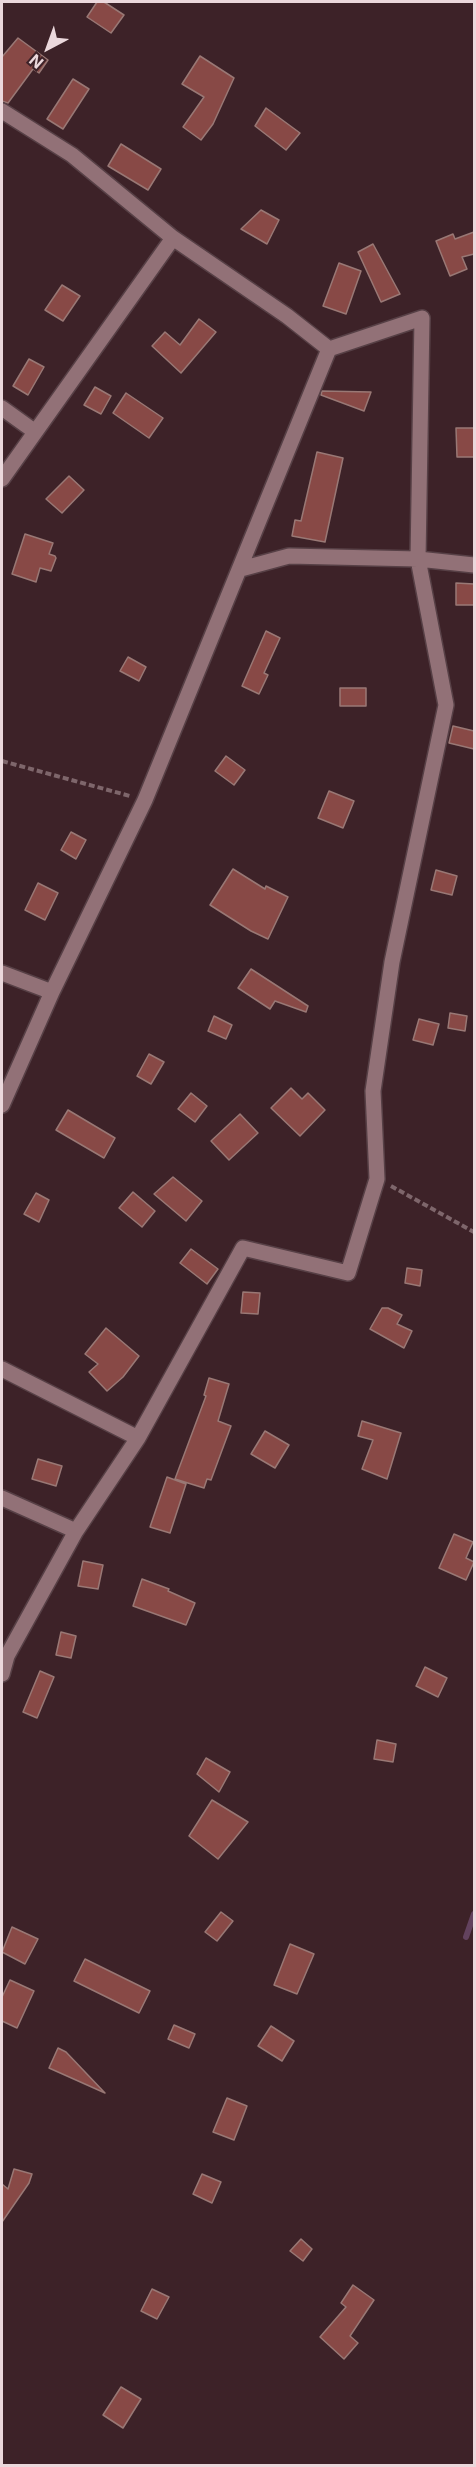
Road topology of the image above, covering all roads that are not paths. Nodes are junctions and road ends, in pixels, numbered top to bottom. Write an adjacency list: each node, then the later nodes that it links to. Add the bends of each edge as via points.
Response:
1 (2, 111): 2 (street, via 72,155)
2 (173, 238): 3 (street); 5 (street)
3 (329, 349): 7 (street, via 422,318); 9 (street)
4 (2, 408): 5 (street)
5 (34, 431): 6 (street)
6 (2, 479)
7 (418, 558): 8 (street); 9 (street, via 289,556); 14 (street, via 446,705 392,962 373,1091 377,1179 348,1273 243,1248)
8 (474, 565)
9 (241, 569): 11 (street, via 145,800)
10 (2, 973): 11 (street)
11 (52, 992): 12 (street)
12 (2, 1105)
13 (2, 1369): 14 (street)
14 (138, 1438): 16 (street)
15 (2, 1498): 16 (street)
16 (76, 1531): 17 (street, via 7,1656)
17 (2, 1674)

